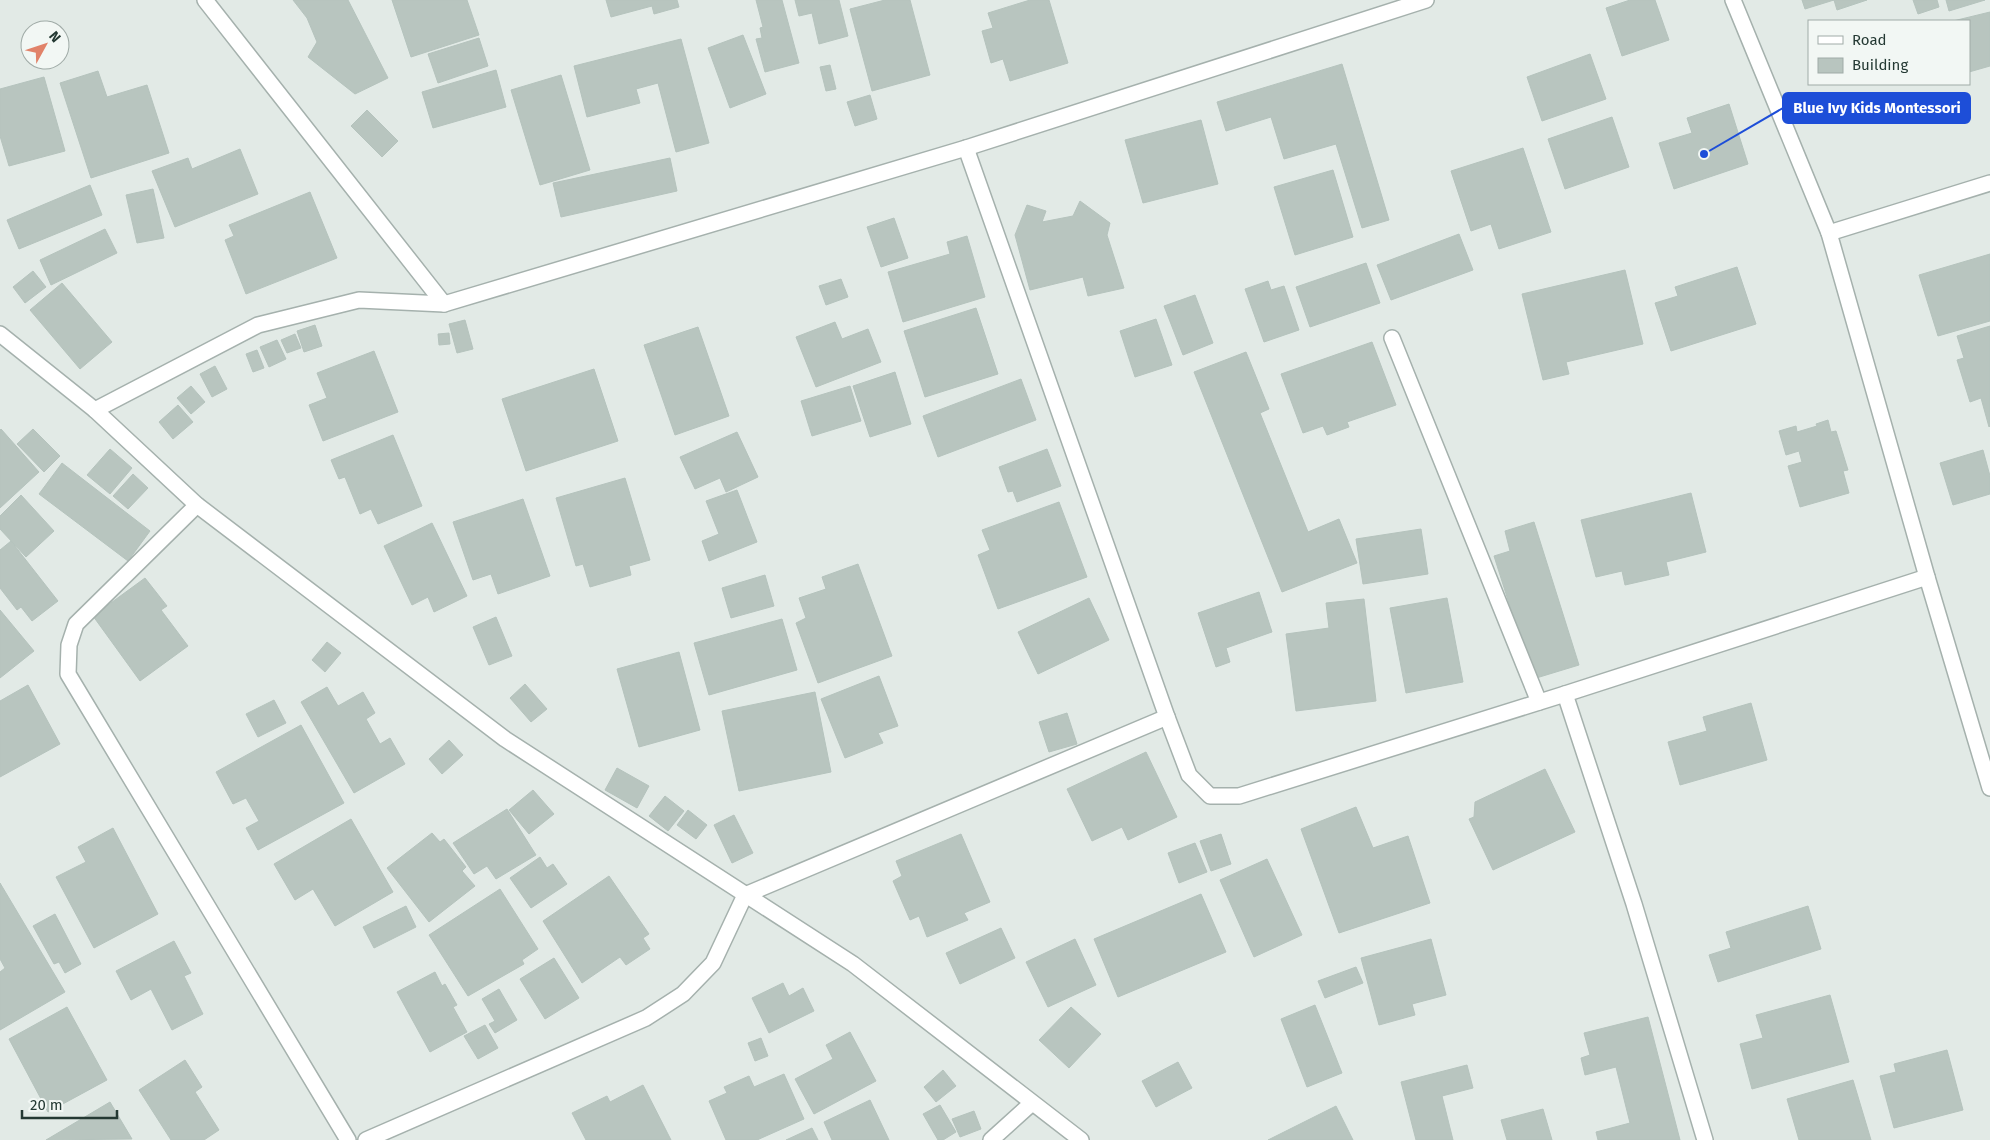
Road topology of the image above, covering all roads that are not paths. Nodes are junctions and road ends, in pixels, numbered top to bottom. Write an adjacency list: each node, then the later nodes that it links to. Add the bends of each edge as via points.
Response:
1 (205, 0): 7 (street)
2 (1426, 0): 4 (street)
3 (1732, 0): 6 (street)
4 (966, 148): 7 (street); 15 (street)
5 (1990, 183): 6 (street)
6 (1829, 233): 12 (street)
7 (444, 304): 10 (street, via 360,300 258,325)
8 (0, 334): 10 (street)
9 (1392, 338): 14 (street)
10 (95, 410): 11 (street)
11 (197, 505): 17 (street, via 505,739); 19 (street, via 76,624 69,645 68,674)
12 (1926, 577): 13 (street); 16 (street)
13 (1565, 694): 14 (street); 23 (street, via 1634,904)
14 (1540, 702): 15 (street, via 1239,796 1210,796 1189,775)
15 (1167, 717): 17 (street)
16 (1990, 788)
17 (745, 895): 18 (street, via 853,964); 20 (street, via 713,963 684,994 646,1018)
18 (1032, 1103): 21 (street); 22 (street)
19 (348, 1140)
20 (366, 1140)
21 (991, 1140)
22 (1081, 1140)
23 (1704, 1140)

